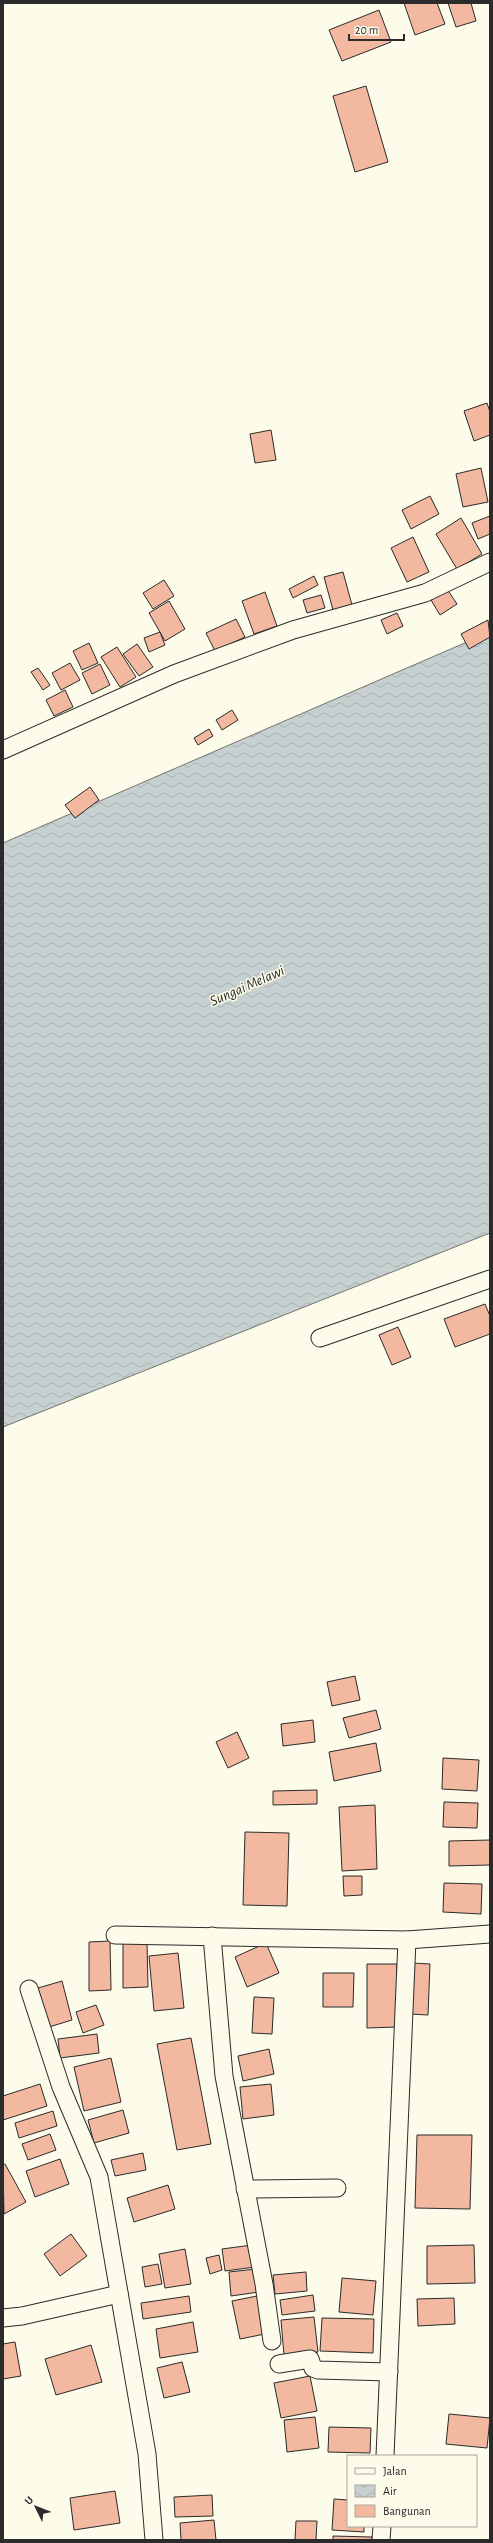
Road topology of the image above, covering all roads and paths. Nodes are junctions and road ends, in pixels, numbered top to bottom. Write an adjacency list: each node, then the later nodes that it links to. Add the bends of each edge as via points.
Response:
1 (490, 562): 2 (street, via 425,593 293,630 174,674)
2 (3, 750)
3 (490, 1279): 4 (street)
4 (320, 1338)
5 (490, 1934): 8 (street)
6 (115, 1935): 7 (street)
7 (212, 1936): 8 (street); 11 (street, via 224,2076)
8 (407, 1940): 16 (street)
9 (29, 1989): 12 (street, via 61,2087 99,2177)
10 (337, 2188): 11 (street)
11 (245, 2189): 14 (street)
12 (119, 2294): 13 (street); 19 (street, via 130,2344 147,2454)
13 (3, 2318)
14 (272, 2341)
15 (278, 2364): 16 (street, via 310,2359 313,2368 318,2370)
16 (389, 2372): 17 (street)
17 (386, 2455)
18 (382, 2527): 20 (street)
19 (154, 2540)
20 (381, 2540)

